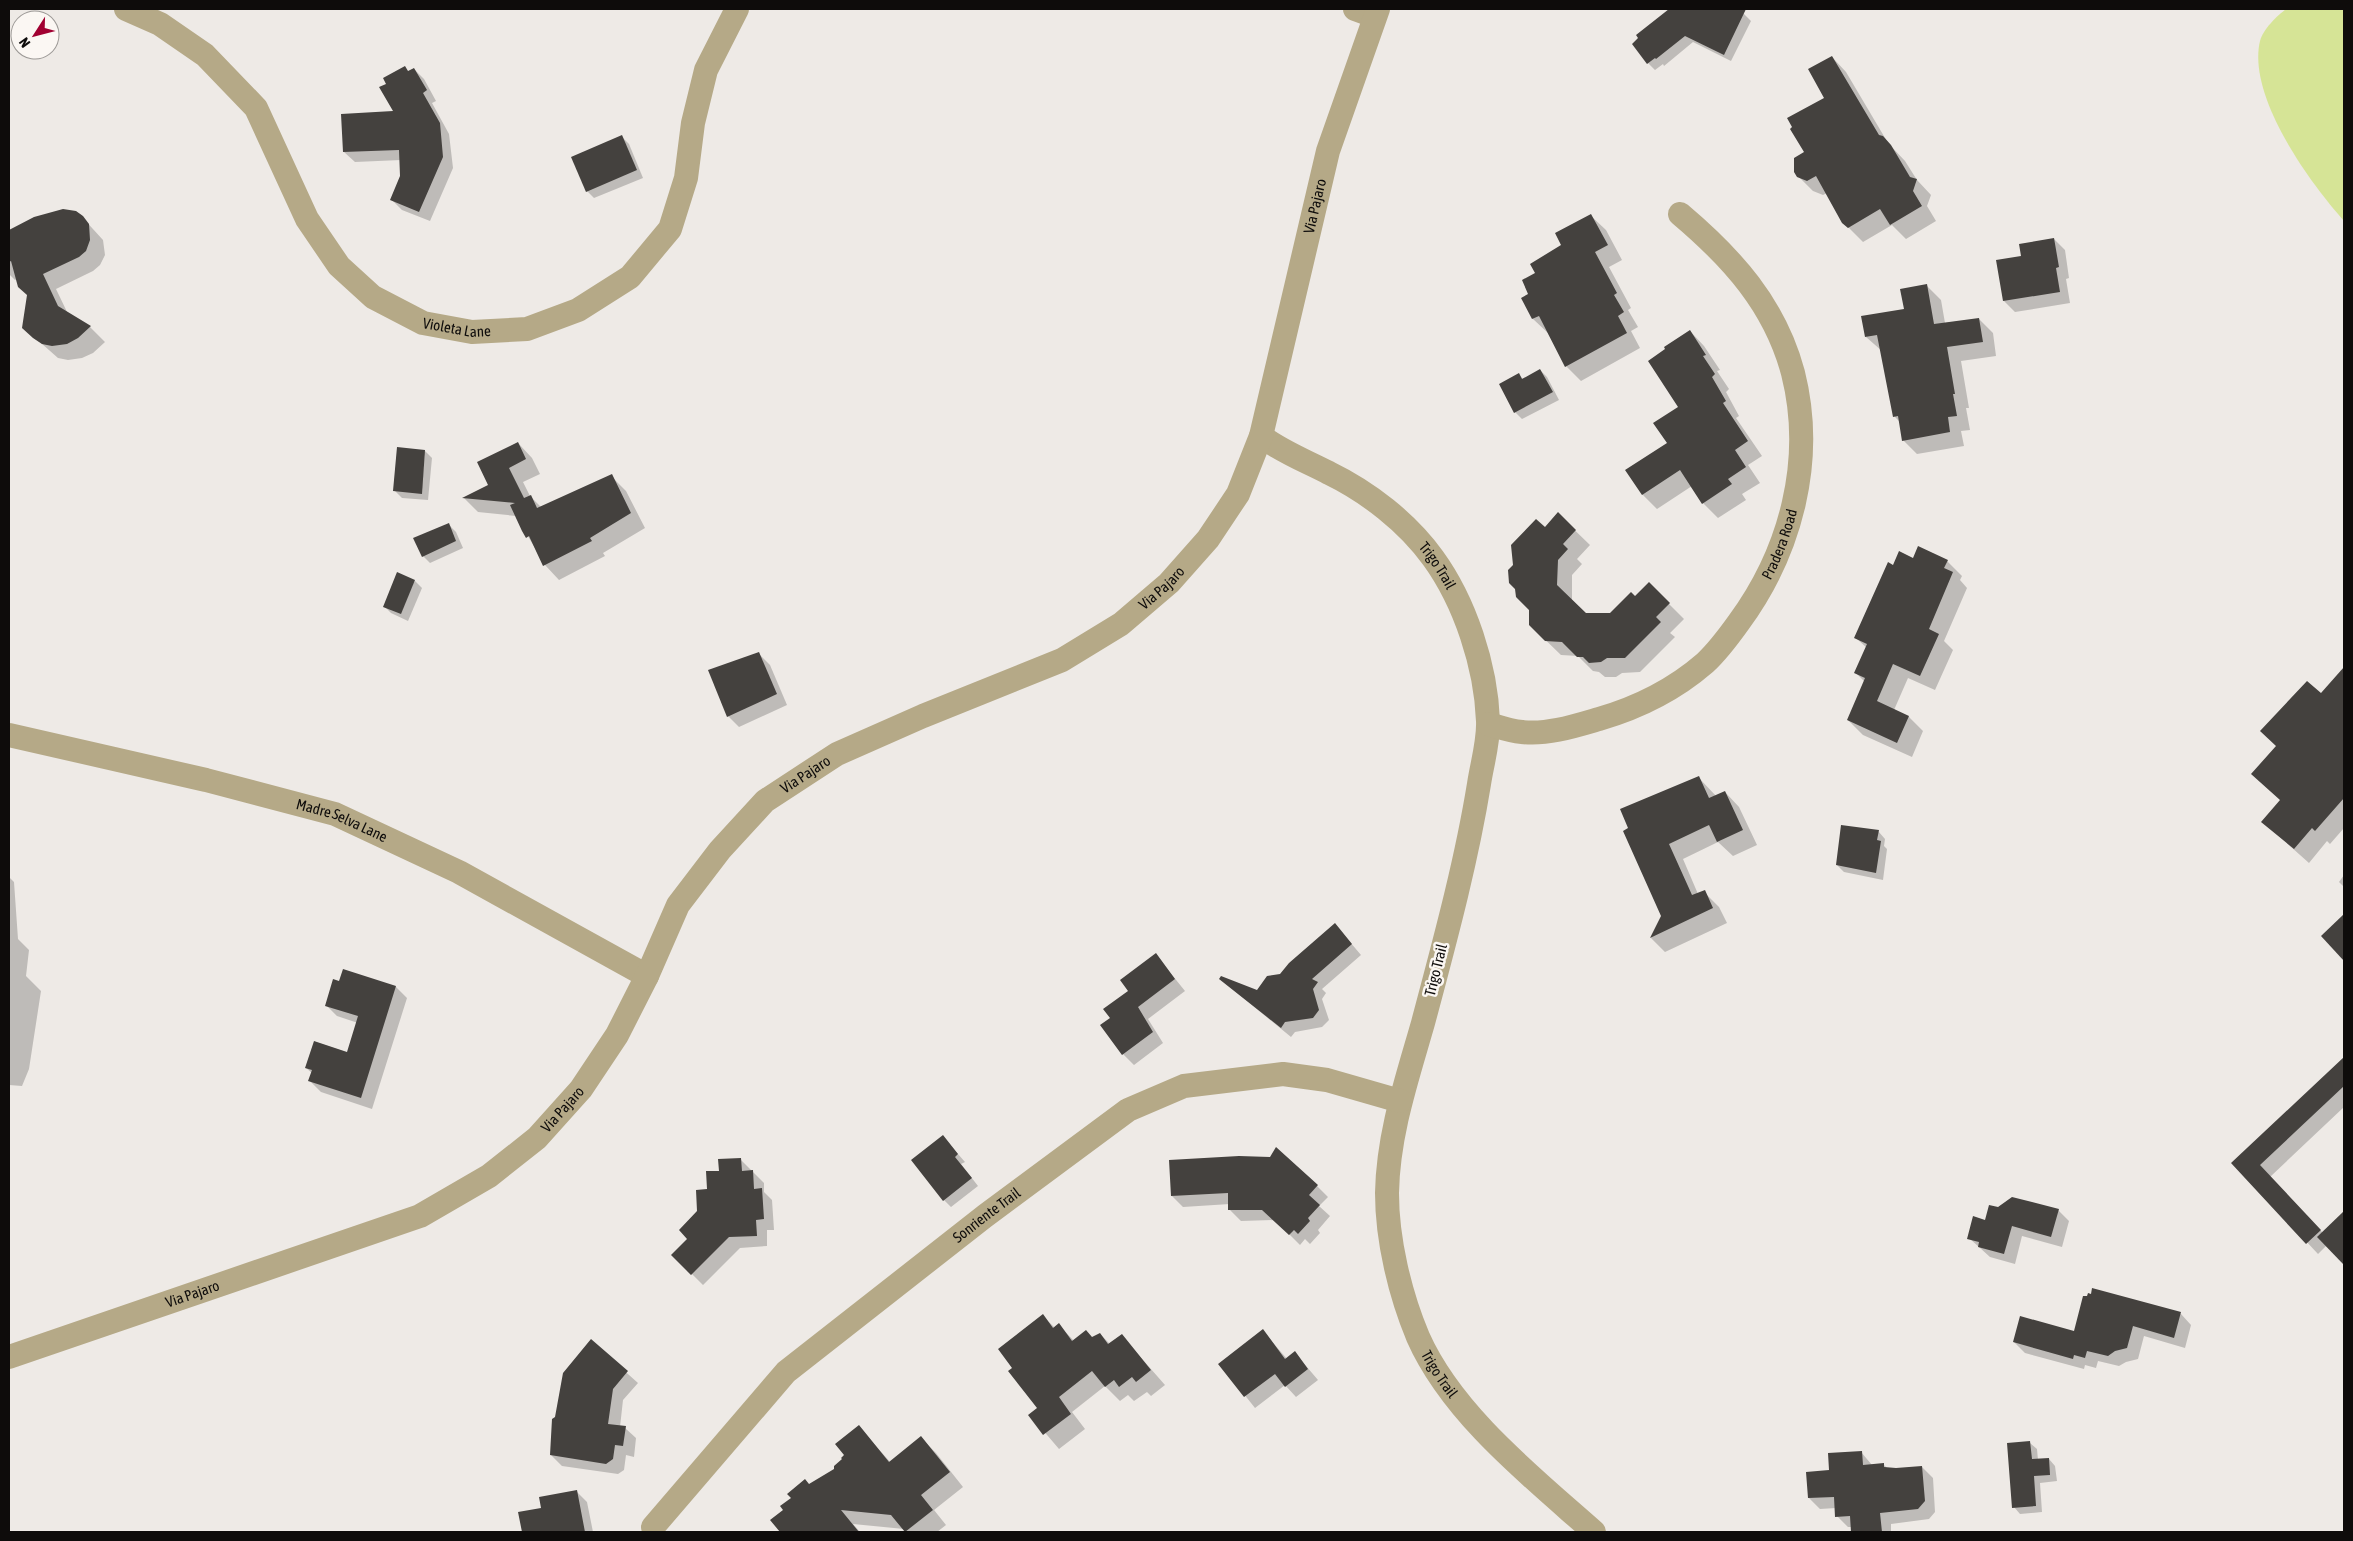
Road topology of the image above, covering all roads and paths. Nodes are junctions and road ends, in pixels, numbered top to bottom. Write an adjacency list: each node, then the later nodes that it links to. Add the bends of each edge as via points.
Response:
1 (126, 9): 2 (street, Violeta Lane, via 160,24 205,55 256,108 307,219 339,266 373,297 423,323 472,332 527,330 578,310 630,277 670,229 686,178 693,124 706,70)
2 (738, 9)
3 (1369, 11): 5 (street, Via Pajaro, via 1328,151)
4 (1680, 214): 6 (street, Pradera Road, via 1716,244 1768,310 1793,373 1802,439 1800,474 1793,512 1781,547 1768,578 1729,636 1706,662 1680,682 1618,714 1549,732 1521,732)
5 (1261, 436): 6 (street, Trigo Trail, via 1278,449 1333,474 1381,505 1414,534 1433,558 1448,580 1481,664); 8 (street, Via Pajaro, via 1238,494 1208,539 1169,583 1121,624 1062,660 837,754 765,801 720,850 678,905)
6 (1489, 724): 9 (street, Trigo Trail, via 1473,823)
7 (9, 735): 8 (street, Madre Selva Lane, via 206,780 335,814 459,872)
8 (647, 976): 10 (street, Via Pajaro, via 617,1035 581,1089 537,1138 489,1176 420,1216)
9 (1400, 1101): 11 (street, Sonriente Trail, via 1327,1080 1283,1074 1184,1086 1128,1110 985,1216 786,1372); 12 (street, Trigo Trail, via 1391,1145 1387,1194 1401,1286 1419,1338 1449,1391 1478,1424)
10 (9, 1357)
11 (653, 1527)
12 (1594, 1532)

